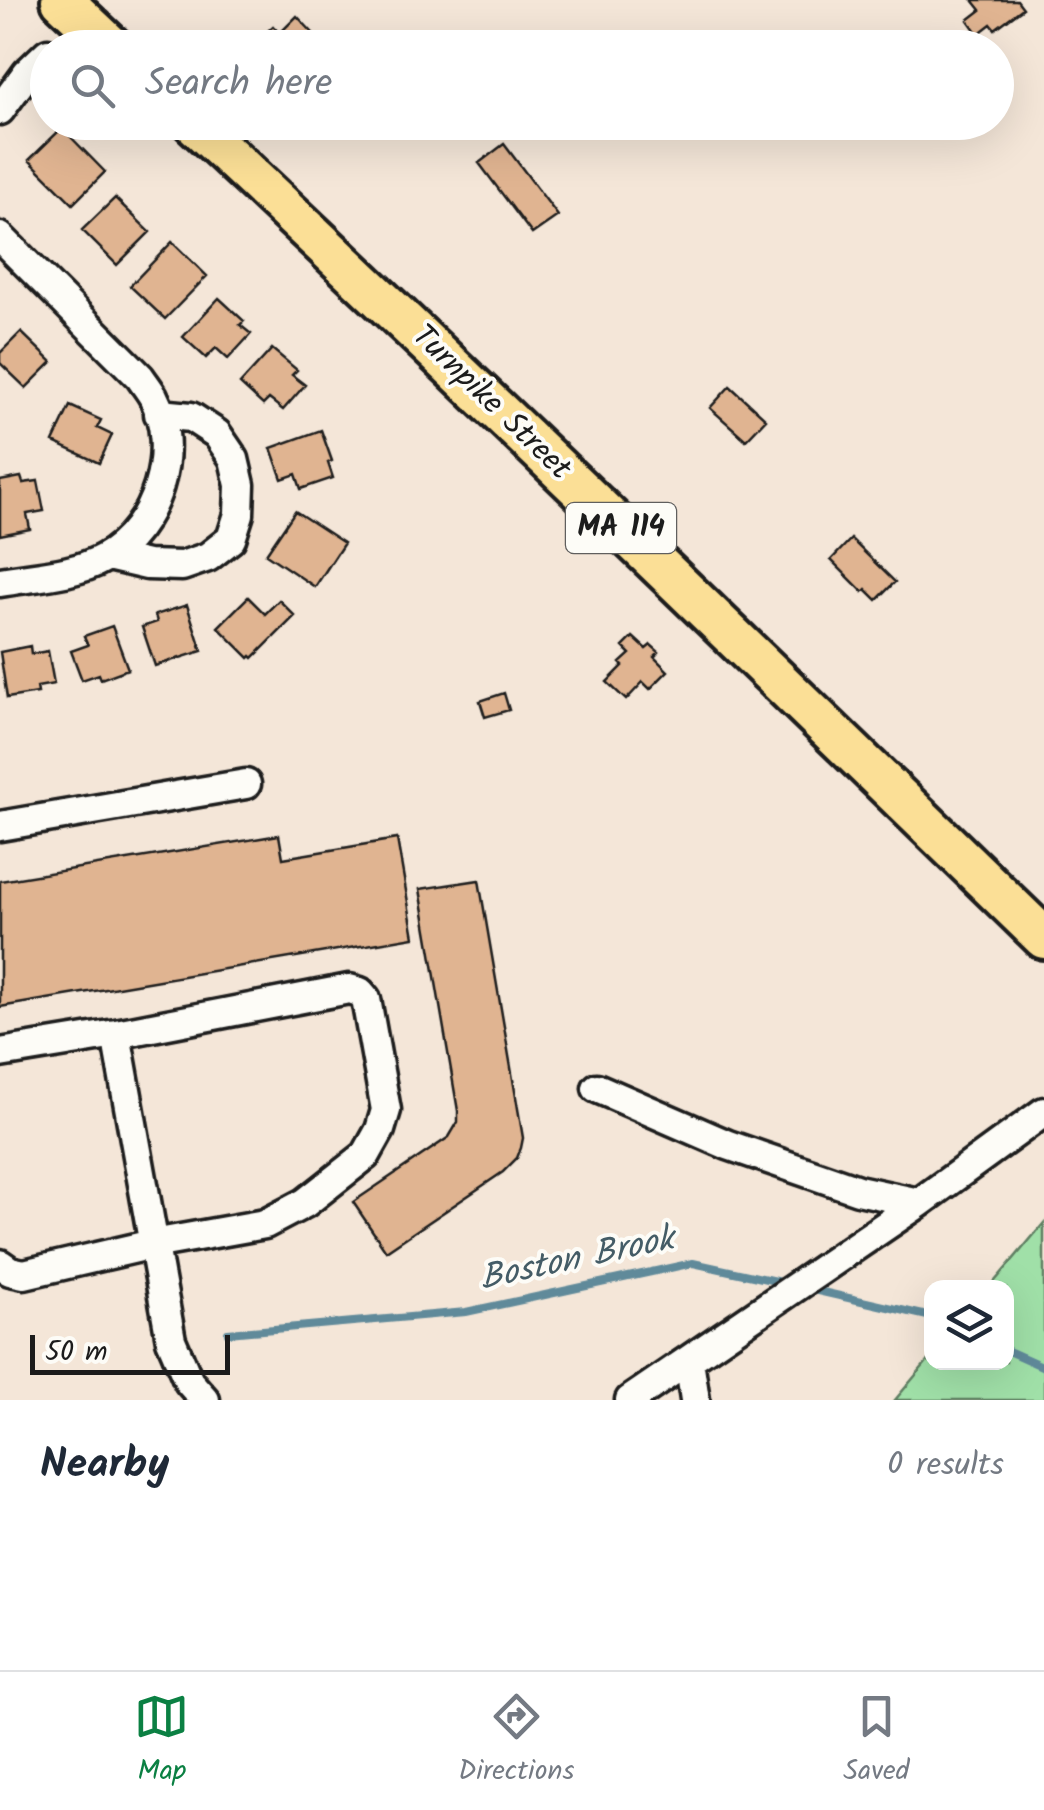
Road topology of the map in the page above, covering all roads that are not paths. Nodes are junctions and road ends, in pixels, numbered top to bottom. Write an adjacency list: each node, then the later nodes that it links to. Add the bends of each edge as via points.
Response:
1 (72, 10): 2 (highway)
2 (93, 30)
3 (30, 71): 4 (street)
4 (0, 110)
5 (212, 140): 12 (highway, Turnpike Street / MA 114)
6 (0, 237): 7 (street, via 129,365)
7 (159, 414): 8 (street, via 165,448 156,494 146,516); 8 (street, via 191,417 217,434 234,459 240,500 232,538 182,566)
8 (108, 556): 9 (street, via 83,568)
9 (0, 582)
10 (246, 784): 11 (street)
11 (0, 826)
12 (1044, 938)
13 (116, 1034): 14 (street); 18 (street); 18 (street, via 348,989 366,999 384,1093 386,1110 366,1155 304,1203 265,1224)
14 (0, 1053)
15 (597, 1088): 17 (street, via 728,1144 858,1190)
16 (1044, 1112): 17 (street)
17 (920, 1203): 20 (street)
18 (152, 1244): 19 (street, via 24,1274); 21 (street, via 171,1340 189,1382)
19 (0, 1264)
20 (689, 1360): 22 (street); 23 (street)
21 (206, 1400)
22 (630, 1400)
23 (696, 1400)

